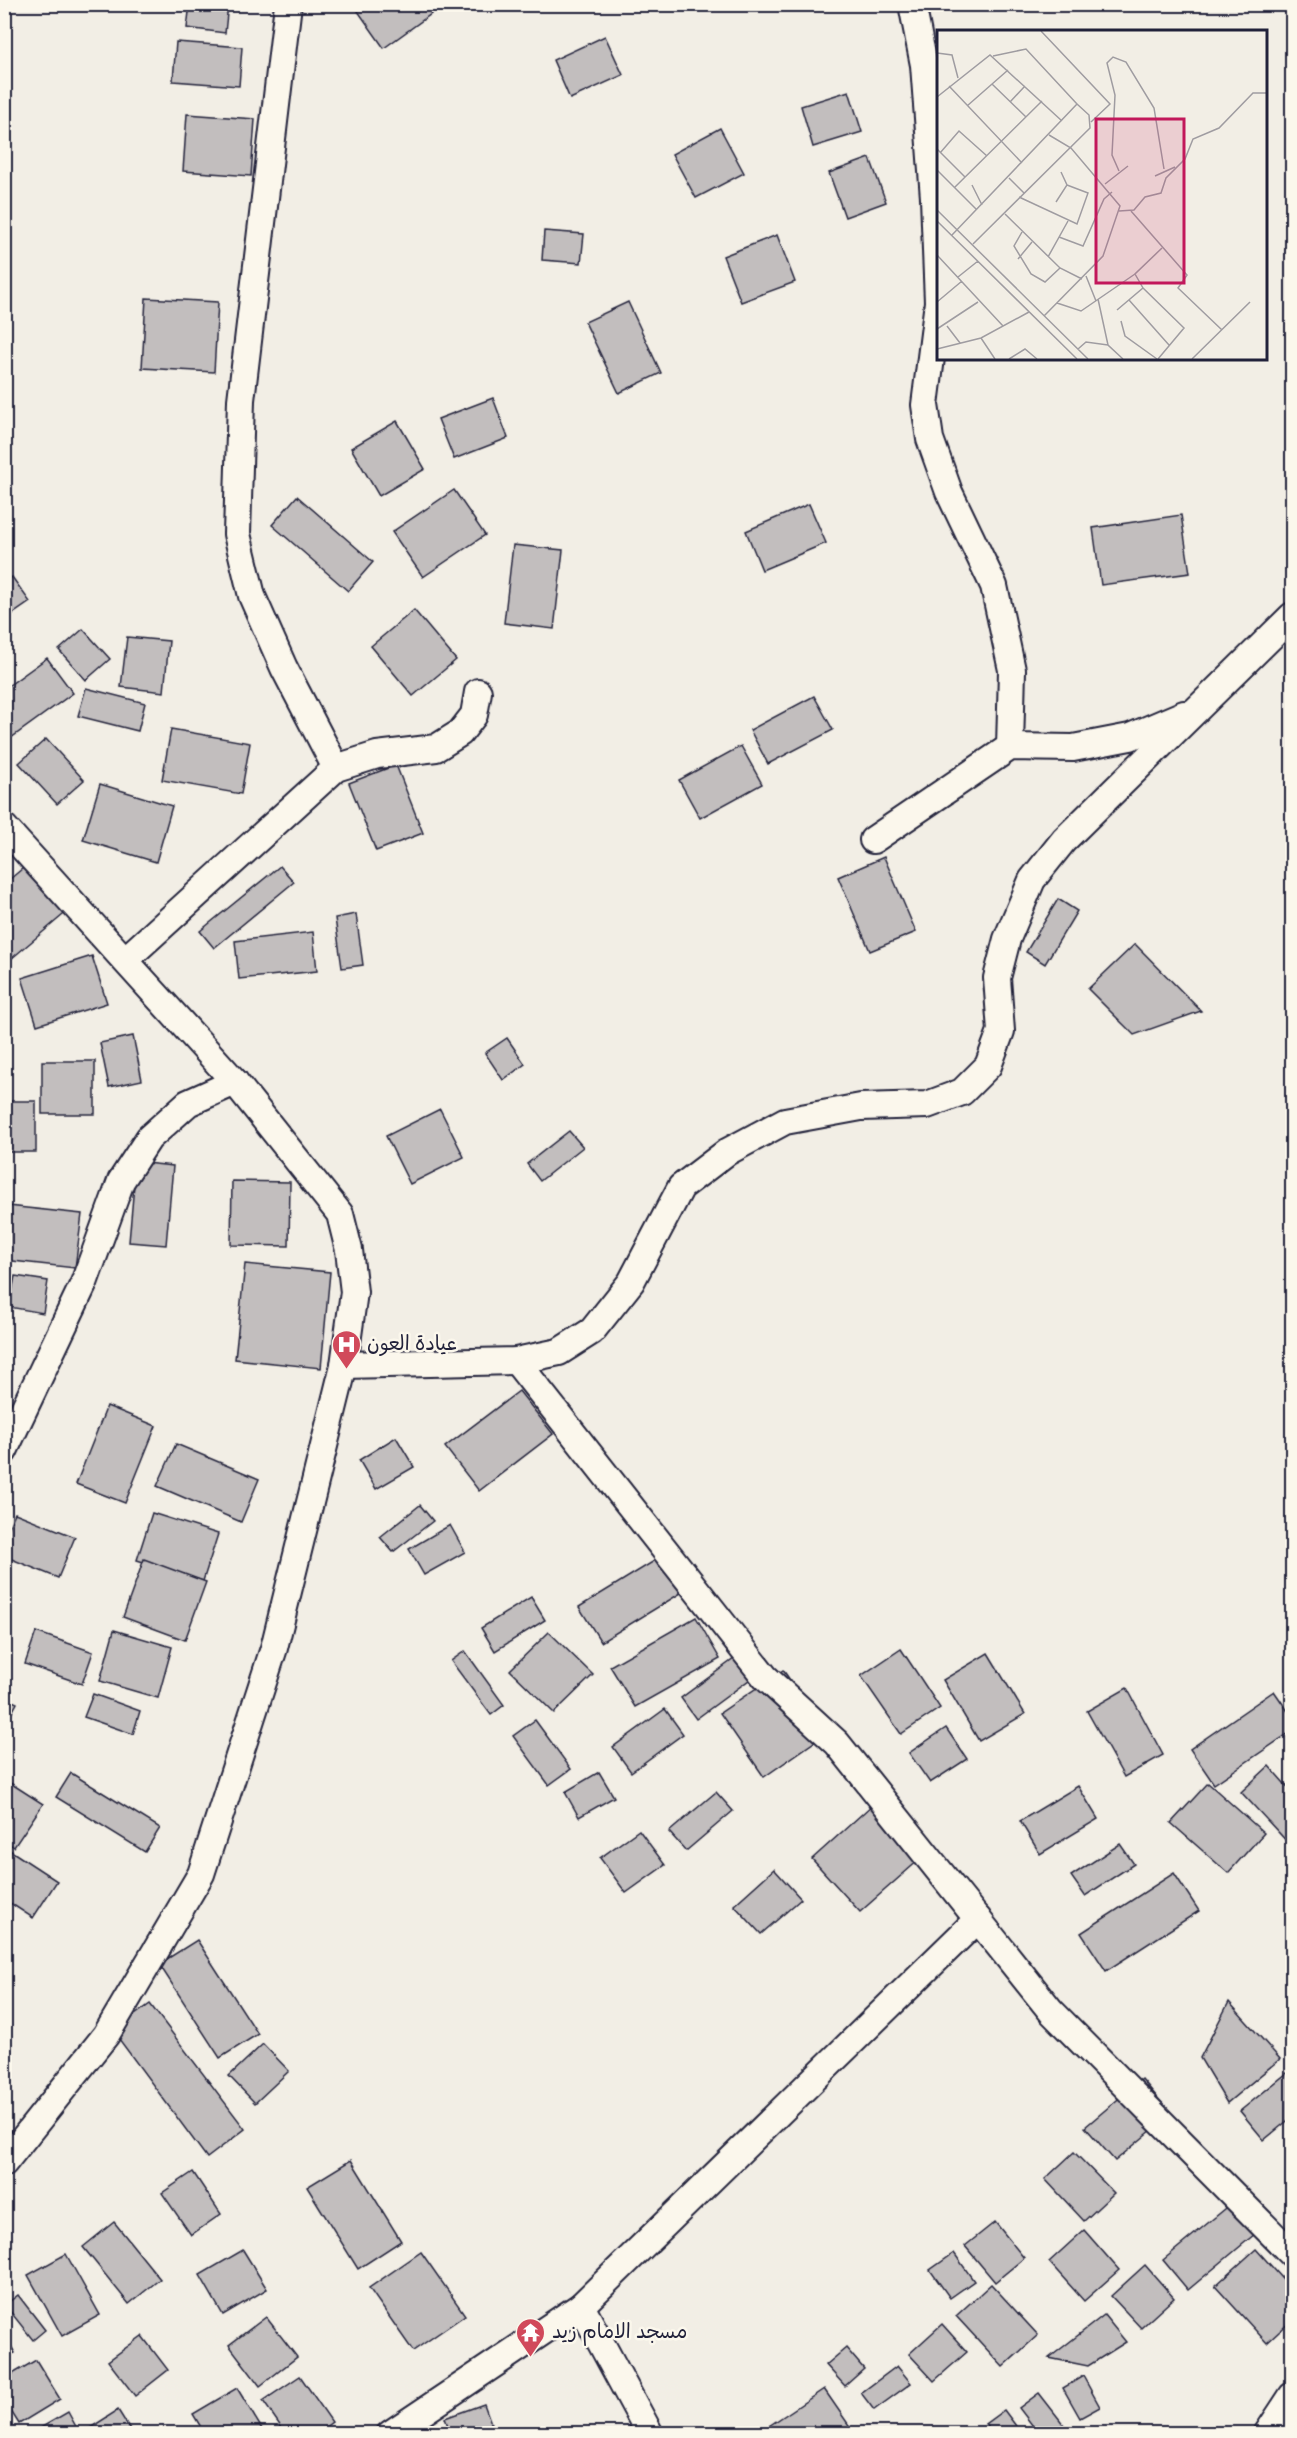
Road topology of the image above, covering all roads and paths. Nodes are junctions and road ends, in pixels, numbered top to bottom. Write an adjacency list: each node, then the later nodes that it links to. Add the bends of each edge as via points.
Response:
1 (288, 4): 9 (street, via 241,400 237,534 252,596)
2 (912, 4): 3 (street, via 924,65)
3 (937, 276)
4 (937, 310): 8 (street, via 925,405 930,439 949,492 994,586 1012,670)
5 (1293, 616): 7 (street)
6 (478, 692): 9 (street, via 474,715 459,734 436,748 377,755)
7 (1198, 708): 8 (street, via 1130,737 1073,748); 14 (street, via 1064,840 1032,880 1007,939 997,978 1001,1031 988,1066 962,1092 927,1105 861,1107 785,1121 727,1152 681,1187 632,1282 592,1332 559,1352)
8 (1010, 747): 11 (street)
9 (336, 768): 12 (street)
10 (4, 827): 12 (street)
11 (873, 840)
12 (125, 960): 13 (street)
13 (235, 1082): 15 (street, via 340,1214 354,1292); 16 (street, via 188,1103 149,1138 122,1181 84,1283)
14 (516, 1361): 15 (street); 17 (street, via 765,1677 837,1743)
15 (344, 1365): 18 (street, via 274,1648 201,1874 106,2035)
16 (4, 1451)
17 (978, 1919): 19 (street, via 1052,2011); 20 (street)
18 (4, 2163)
19 (1293, 2254)
20 (581, 2306): 22 (street); 23 (street)
21 (1293, 2396): 24 (street)
22 (390, 2433)
23 (650, 2433)
24 (1267, 2433)

